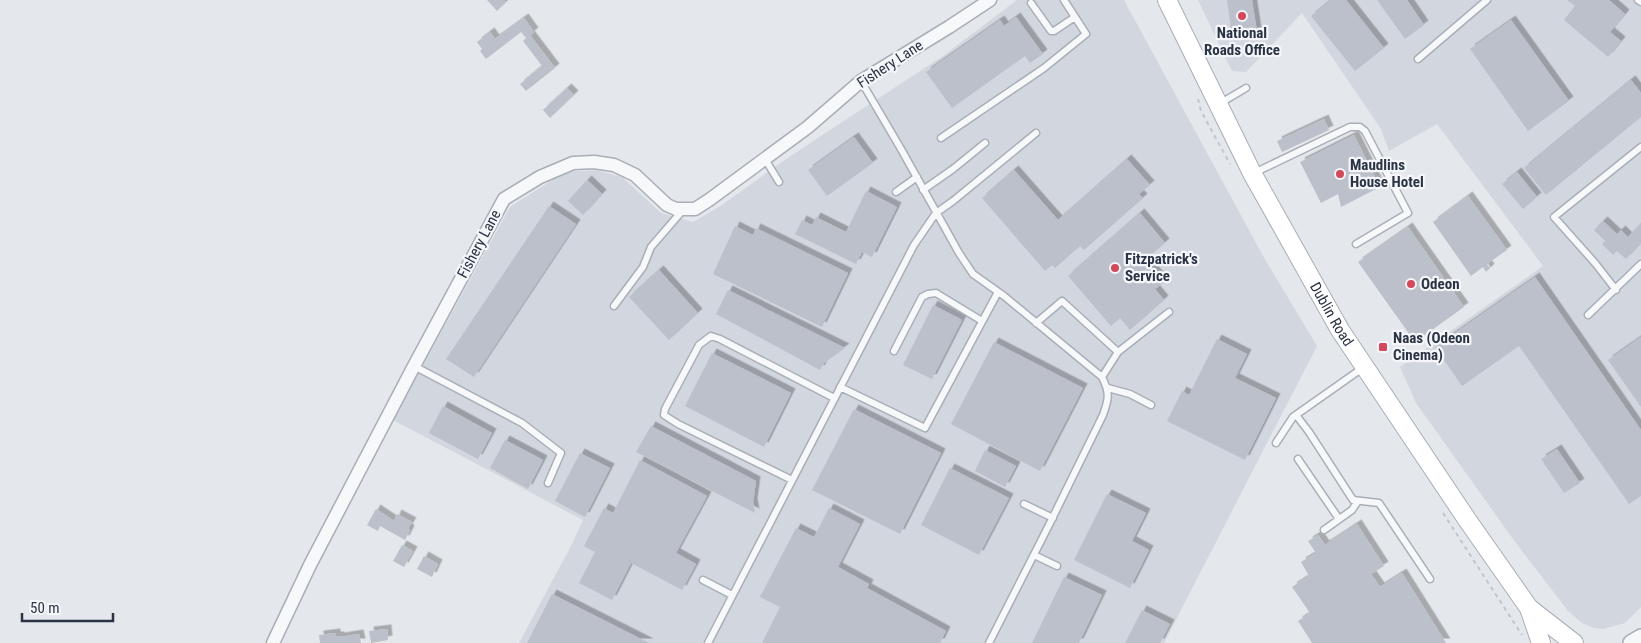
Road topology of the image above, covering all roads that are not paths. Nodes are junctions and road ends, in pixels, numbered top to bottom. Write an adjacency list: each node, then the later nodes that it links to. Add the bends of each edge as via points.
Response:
1 (990, 0): 10 (street, Fishery Lane)
2 (1064, 0): 8 (lane)
3 (1166, 0): 12 (main road, Dublin Road)
4 (1487, 0): 9 (lane)
5 (1638, 0): 6 (lane)
6 (1641, 2)
7 (1031, 3): 8 (lane, via 1054,32)
8 (1075, 16): 14 (lane, via 1086,34 1044,68)
9 (1418, 59)
10 (860, 81): 17 (street, Fishery Lane, via 808,127); 19 (lane)
11 (1246, 88): 12 (lane)
12 (1218, 104): 18 (main road, Dublin Road)
13 (1036, 133): 24 (lane)
14 (941, 138)
15 (985, 143): 21 (lane)
16 (1641, 147): 27 (lane, via 1554,217)
17 (765, 159): 20 (lane); 23 (street, Fishery Lane, via 710,200 695,208)
18 (1252, 173): 25 (lane, via 1350,127 1360,127 1408,213); 37 (main road, Dublin Road)
19 (916, 177): 21 (lane); 22 (lane)
20 (779, 182)
21 (923, 190): 24 (lane)
22 (896, 192)
23 (684, 209): 29 (lane, via 651,247 643,267); 36 (street, Fishery Lane, via 667,204 635,175 614,165 573,163 540,177 504,199)
24 (936, 213): 28 (lane, via 973,274); 39 (lane, via 914,245)
25 (1356, 244)
26 (1641, 264): 27 (lane)
27 (1616, 290): 31 (lane)
28 (998, 292): 32 (lane); 33 (lane)
29 (614, 306)
30 (1169, 312): 35 (lane)
31 (1588, 315)
32 (982, 322): 34 (lane, via 936,293 928,294 922,297); 39 (lane, via 924,428)
33 (1036, 322): 35 (lane, via 1062,301); 38 (lane)
34 (894, 351)
35 (1118, 352): 38 (lane)
36 (414, 366): 47 (lane, via 522,422 561,453); 60 (street, Fishery Lane)
37 (1364, 367): 43 (lane); 58 (main road, Dublin Road)
38 (1102, 377): 40 (lane)
39 (840, 387): 41 (lane)
40 (1108, 388): 42 (lane, via 1130,394); 50 (lane, via 1103,415)
41 (834, 398): 46 (lane); 46 (lane, via 711,336 700,344 665,409 664,415 678,424)
42 (1151, 405)
43 (1296, 415): 44 (lane); 48 (lane, via 1353,500)
44 (1276, 443)
45 (1298, 459): 51 (lane)
46 (792, 480): 57 (lane)
47 (548, 483)
48 (1358, 501): 51 (lane); 55 (lane, via 1379,503)
49 (1024, 504): 50 (lane)
50 (1053, 518): 53 (lane)
51 (1339, 519): 52 (lane)
52 (1324, 530)
53 (1034, 555): 54 (lane); 62 (lane)
54 (1057, 566)
55 (1430, 579)
56 (703, 580): 57 (lane)
57 (732, 595): 61 (lane)
58 (1529, 608): 63 (main road, Dublin Road); 64 (main road, Dublin Road)
59 (1641, 637): 65 (street)
60 (273, 643)
61 (708, 643)
62 (989, 643)
63 (1541, 643)
64 (1574, 643)
65 (1632, 643)

